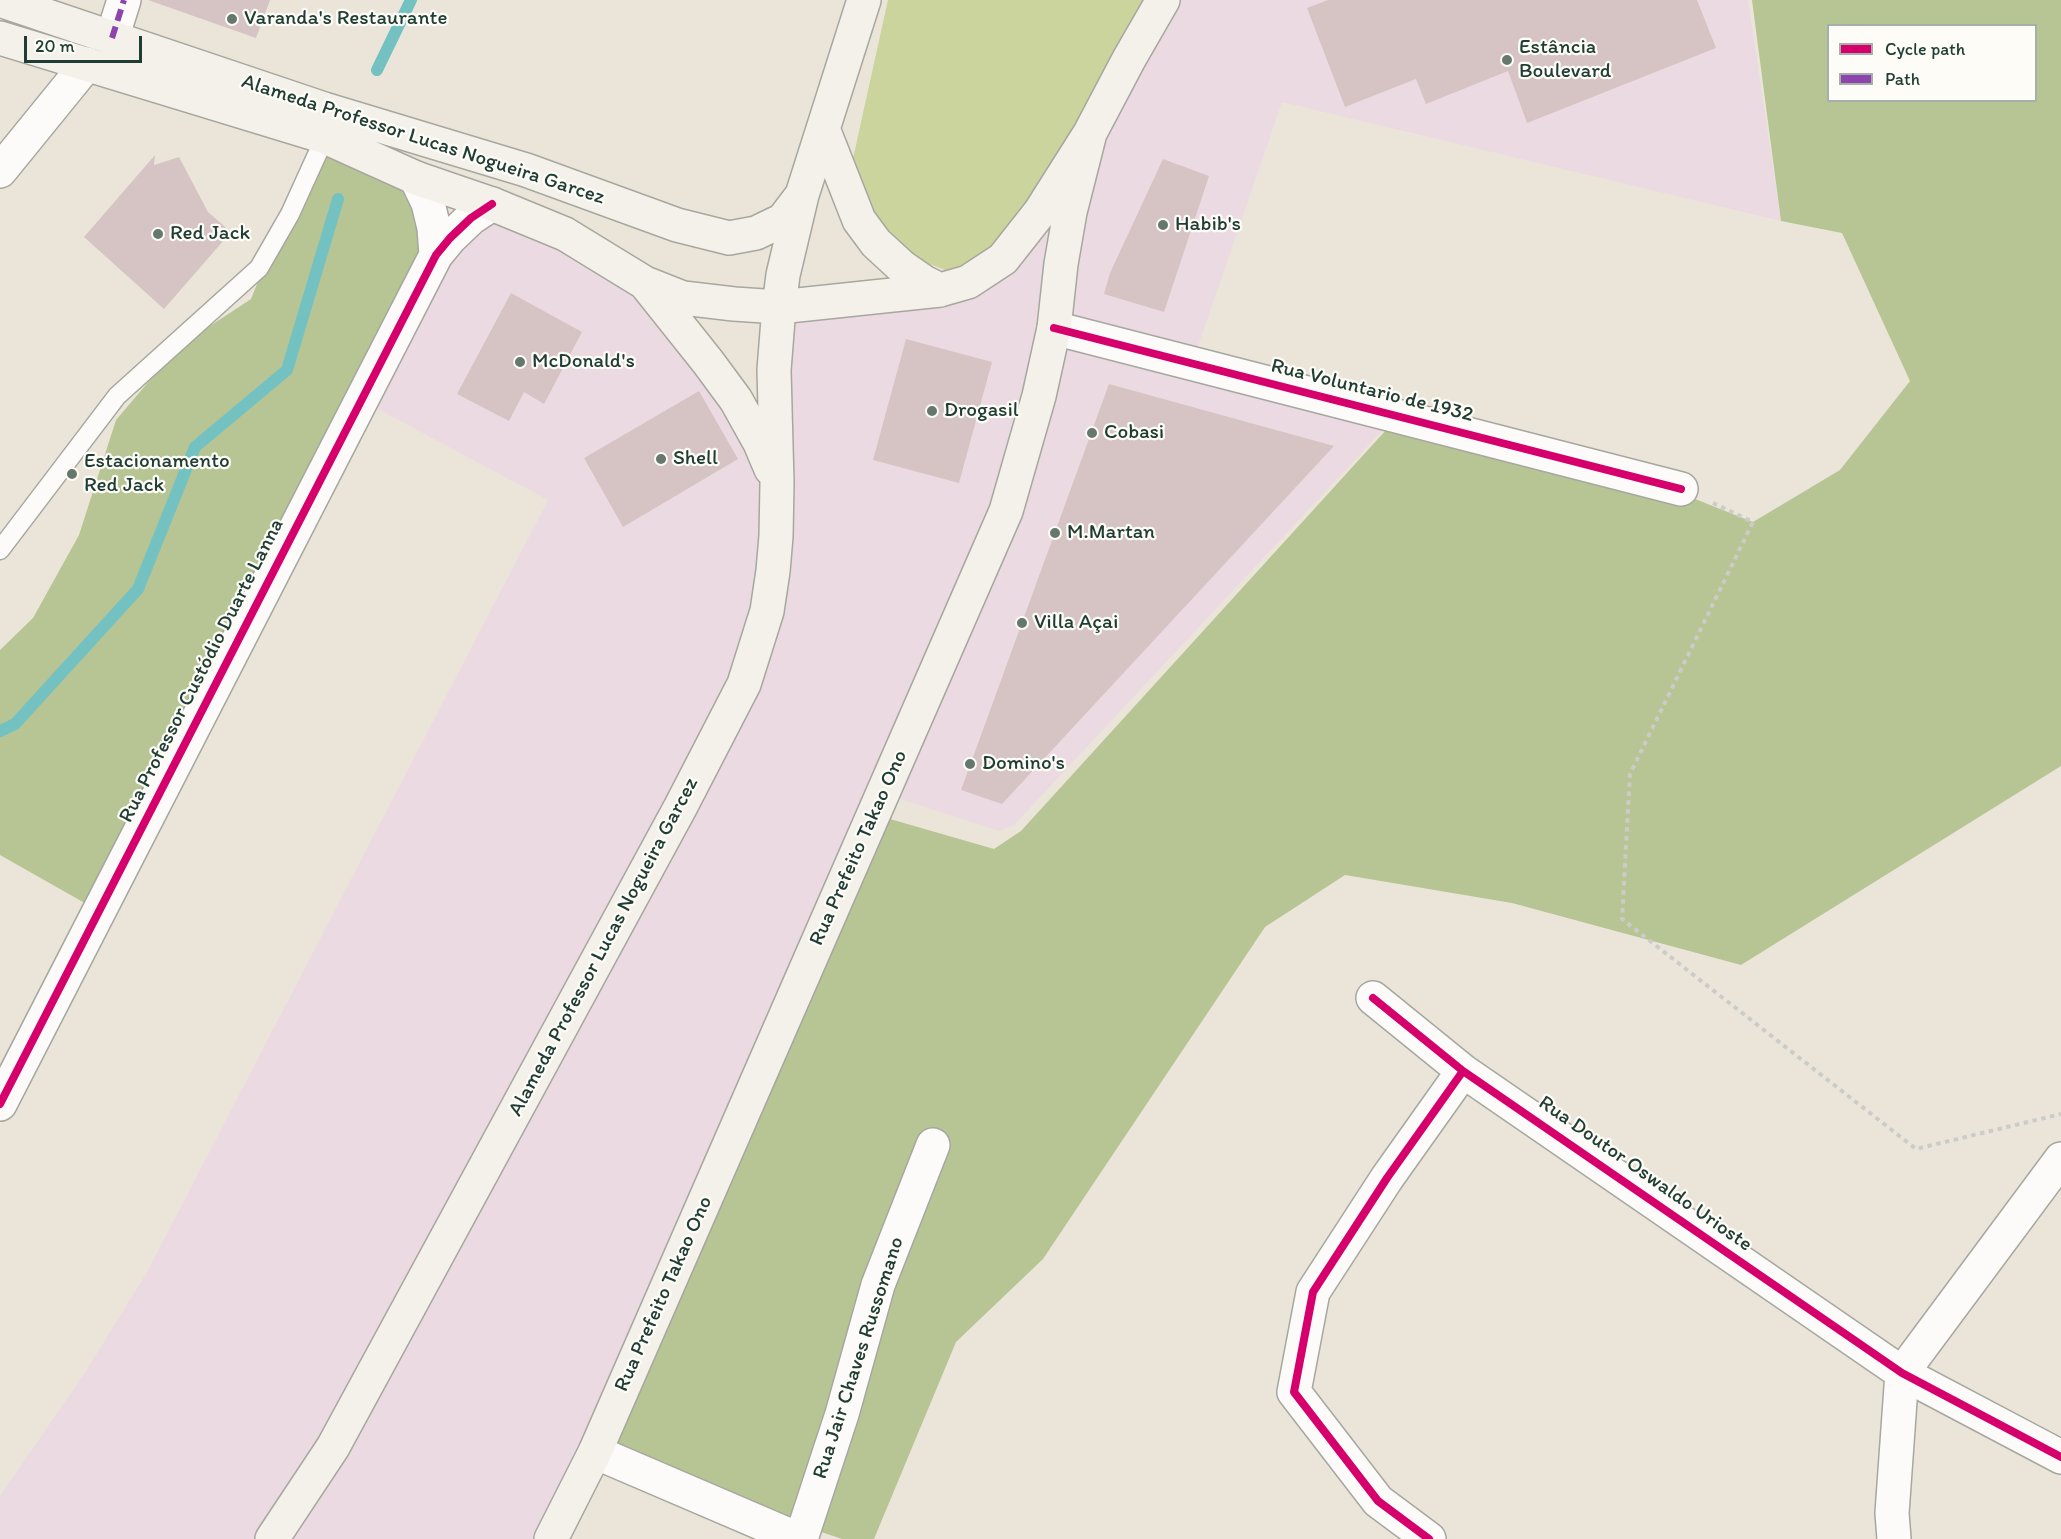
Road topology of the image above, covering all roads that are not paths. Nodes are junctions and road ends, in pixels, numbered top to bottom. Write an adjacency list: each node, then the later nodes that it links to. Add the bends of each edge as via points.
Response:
1 (0, 0): 6 (main road, Alameda Professor Lucas Nogueira Garcez)
2 (124, 0): 6 (street)
3 (864, 0): 8 (main road)
4 (1163, 0): 9 (main road)
5 (0, 38): 7 (main road, Alameda Professor Lucas Nogueira Garcez)
6 (112, 38): 13 (main road, Alameda Professor Lucas Nogueira Garcez, via 324,110 526,170 704,233 729,238 756,233 783,219)
7 (87, 64): 10 (main road, Alameda Professor Lucas Nogueira Garcez); 11 (street)
8 (824, 131): 13 (main road); 17 (main road, via 859,220 900,266)
9 (1090, 133): 17 (main road, Alameda Professor Lucas Nogueira Garcez, via 1040,212 1003,259 968,282); 19 (main road, Rua Prefeito Takao Ono, via 1070,212)
10 (325, 136): 12 (main road, Alameda Professor Lucas Nogueira Garcez); 22 (lane, via 290,214 259,268 117,396)
11 (0, 171)
12 (416, 178): 14 (main road, Alameda Professor Lucas Nogueira Garcez); 15 (street, via 428,203)
13 (806, 184): 18 (main road, Alameda Professor Lucas Nogueira Garcez)
14 (492, 204): 15 (street, Rua Professor Custódio Duarte Lanna, via 457,231); 16 (main road, Alameda Professor Lucas Nogueira Garcez, via 565,234)
15 (436, 255): 25 (street, Rua Professor Custódio Duarte Lanna)
16 (645, 283): 18 (main road, Alameda Professor Lucas Nogueira Garcez, via 683,298); 20 (main road, via 736,400)
17 (940, 290): 18 (main road, Alameda Professor Lucas Nogueira Garcez)
18 (779, 307): 20 (main road, Alameda Professor Lucas Nogueira Garcez, via 774,370)
19 (1054, 328): 21 (street, Rua Voluntario de 1932); 29 (main road, Rua Prefeito Takao Ono, via 1006,511)
20 (777, 483): 31 (main road, Alameda Professor Lucas Nogueira Garcez, via 776,536 767,610 744,684 333,1447)
21 (1681, 489)
22 (0, 550)
23 (1373, 998): 24 (street, Rua Doutor Oswaldo Urioste)
24 (1463, 1071): 28 (street, Rua Doutor Oswaldo Urioste); 34 (street, via 1313,1292 1294,1392 1378,1501)
25 (0, 1104)
26 (933, 1145): 33 (street, Rua Jair Chaves Russomano, via 878,1285 842,1414)
27 (2061, 1159): 28 (street)
28 (1902, 1373): 30 (street, Rua Doutor Oswaldo Urioste); 35 (street, via 1892,1513)
29 (595, 1452): 32 (main road, Rua Prefeito Takao Ono); 33 (street)
30 (2061, 1457)
31 (272, 1539)
32 (551, 1539)
33 (800, 1539)
34 (1429, 1539)
35 (1894, 1539)

